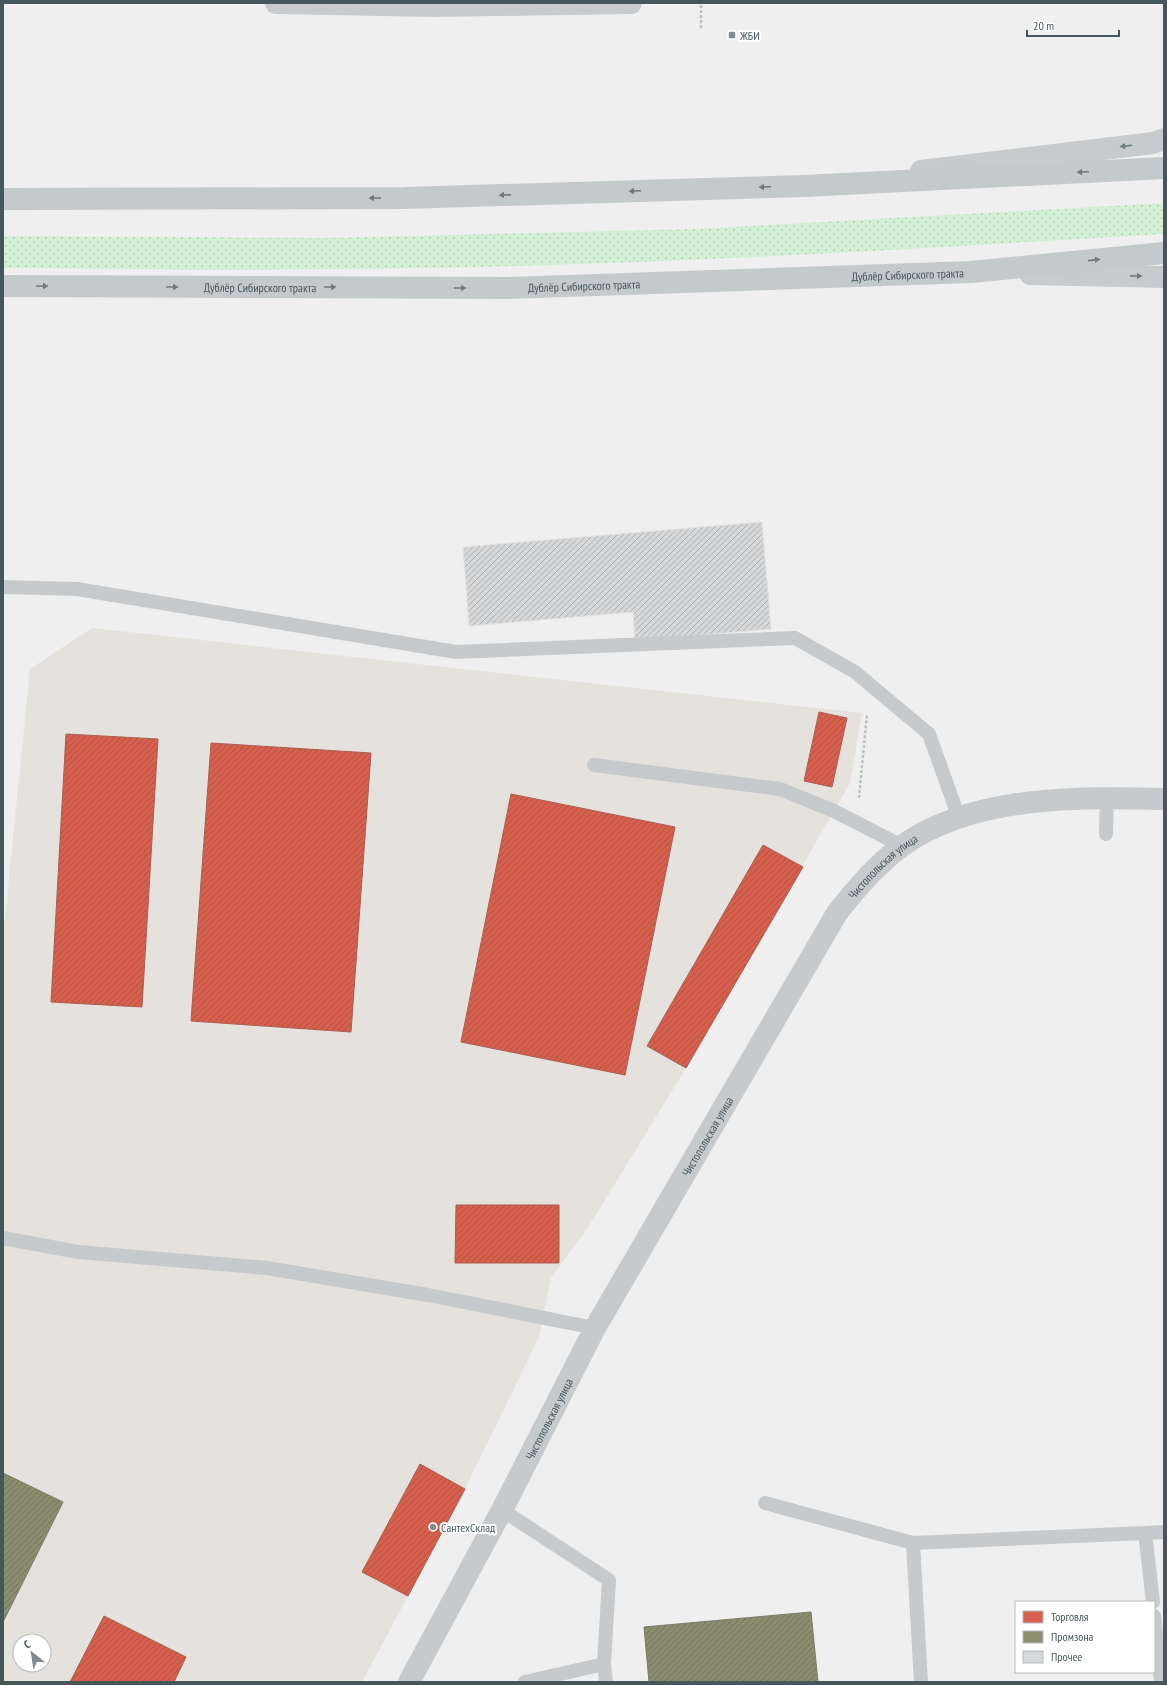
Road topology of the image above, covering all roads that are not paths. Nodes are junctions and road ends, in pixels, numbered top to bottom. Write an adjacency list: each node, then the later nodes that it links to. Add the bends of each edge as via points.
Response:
1 (276, 3): 3 (main road)
2 (631, 3): 3 (main road)
3 (434, 5)
4 (1164, 139): 6 (main road, one-way to 6, via 1153,143)
5 (1164, 168): 6 (main road, one-way to 6)
6 (804, 186): 7 (main road, one-way to 7, via 405,198)
7 (3, 199)
8 (1164, 253): 9 (main road, Дублёр Сибирского тракта, one-way to 8)
9 (971, 272): 10 (main road, one-way to 10); 11 (main road, Дублёр Сибирского тракта, one-way to 9, via 508,288)
10 (1164, 277)
11 (3, 286)
12 (3, 587): 16 (lane, via 77,589 456,652 795,638 855,672 929,734)
13 (594, 765): 18 (lane, via 780,788 834,811)
14 (1107, 798): 15 (street, Чистопольская улица); 16 (street, Чистопольская улица, via 1020,804 987,809); 17 (lane)
15 (1164, 799)
16 (959, 818): 18 (street, Чистопольская улица, via 925,831)
17 (1106, 834)
18 (902, 846): 20 (street, Чистопольская улица, via 876,868 836,913)
19 (3, 1238): 20 (lane, via 78,1252 268,1268 428,1295)
20 (595, 1328): 22 (street, Чистопольская улица)
21 (765, 1503): 25 (lane)
22 (502, 1510): 28 (lane, via 609,1580); 29 (street, Чистопольская улица)
23 (1164, 1532): 24 (lane)
24 (1146, 1533): 25 (lane); 26 (lane)
25 (913, 1543): 32 (lane)
26 (1152, 1601)
27 (1155, 1625): 33 (lane)
28 (604, 1664): 30 (lane); 31 (lane)
29 (409, 1682)
30 (525, 1682)
31 (606, 1682)
32 (922, 1682)
33 (1161, 1682)

